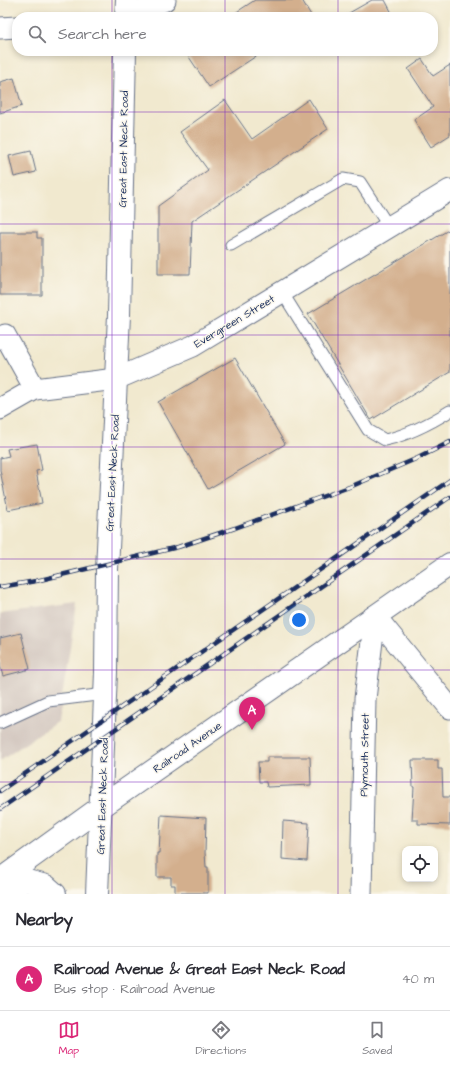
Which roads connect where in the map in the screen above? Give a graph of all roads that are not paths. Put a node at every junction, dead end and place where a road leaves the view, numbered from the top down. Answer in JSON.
{"nodes":[{"id":1,"x":127,"y":0,"type":"edge"},
{"id":2,"x":165,"y":0,"type":"edge"},
{"id":3,"x":126,"y":12,"type":"edge"},
{"id":4,"x":137,"y":12,"type":"edge"},
{"id":5,"x":12,"y":27,"type":"edge"},
{"id":6,"x":0,"y":28,"type":"edge"},
{"id":7,"x":125,"y":56,"type":"edge"},
{"id":8,"x":450,"y":190,"type":"edge"},
{"id":9,"x":389,"y":227,"type":"junction"},
{"id":10,"x":231,"y":245,"type":"dead end"},
{"id":11,"x":282,"y":292,"type":"junction"},
{"id":12,"x":0,"y":338,"type":"edge"},
{"id":13,"x":116,"y":379,"type":"junction"},
{"id":14,"x":35,"y":389,"type":"junction"},
{"id":15,"x":0,"y":409,"type":"edge"},
{"id":16,"x":450,"y":411,"type":"edge"},
{"id":17,"x":450,"y":564,"type":"edge"},
{"id":18,"x":375,"y":616,"type":"junction"},
{"id":19,"x":106,"y":694,"type":"junction"},
{"id":20,"x":450,"y":708,"type":"edge"},
{"id":21,"x":0,"y":723,"type":"edge"},
{"id":22,"x":101,"y":807,"type":"junction"},
{"id":23,"x":0,"y":880,"type":"edge"},
{"id":24,"x":0,"y":892,"type":"edge"},
{"id":25,"x":56,"y":894,"type":"edge"},
{"id":26,"x":97,"y":894,"type":"edge"},
{"id":27,"x":361,"y":894,"type":"edge"}],
"edges":[{"from":1,"to":3,"type":"main road"},
{"from":2,"to":4,"type":"street"},
{"from":5,"to":6,"type":"street"},
{"from":7,"to":13,"type":"main road","name":"Great East Neck Road"},
{"from":8,"to":9,"type":"street","name":"Evergreen Street"},
{"from":9,"to":10,"type":"lane"},
{"from":9,"to":11,"type":"street","name":"Evergreen Street"},
{"from":11,"to":13,"type":"street","name":"Evergreen Street"},
{"from":11,"to":16,"type":"lane"},
{"from":12,"to":14,"type":"street"},
{"from":13,"to":14,"type":"street","name":"Evergreen Street"},
{"from":13,"to":19,"type":"main road","name":"Great East Neck Road"},
{"from":14,"to":15,"type":"street","name":"Evergreen Street"},
{"from":17,"to":18,"type":"main road","name":"Railroad Avenue"},
{"from":18,"to":20,"type":"street"},
{"from":18,"to":22,"type":"main road","name":"Railroad Avenue"},
{"from":18,"to":27,"type":"street","name":"Plymouth Street"},
{"from":19,"to":21,"type":"lane"},
{"from":19,"to":22,"type":"main road","name":"Great East Neck Road"},
{"from":22,"to":23,"type":"main road","name":"Railroad Avenue"},
{"from":22,"to":26,"type":"main road","name":"Great East Neck Road"},
{"from":24,"to":25,"type":"main road"}]}
